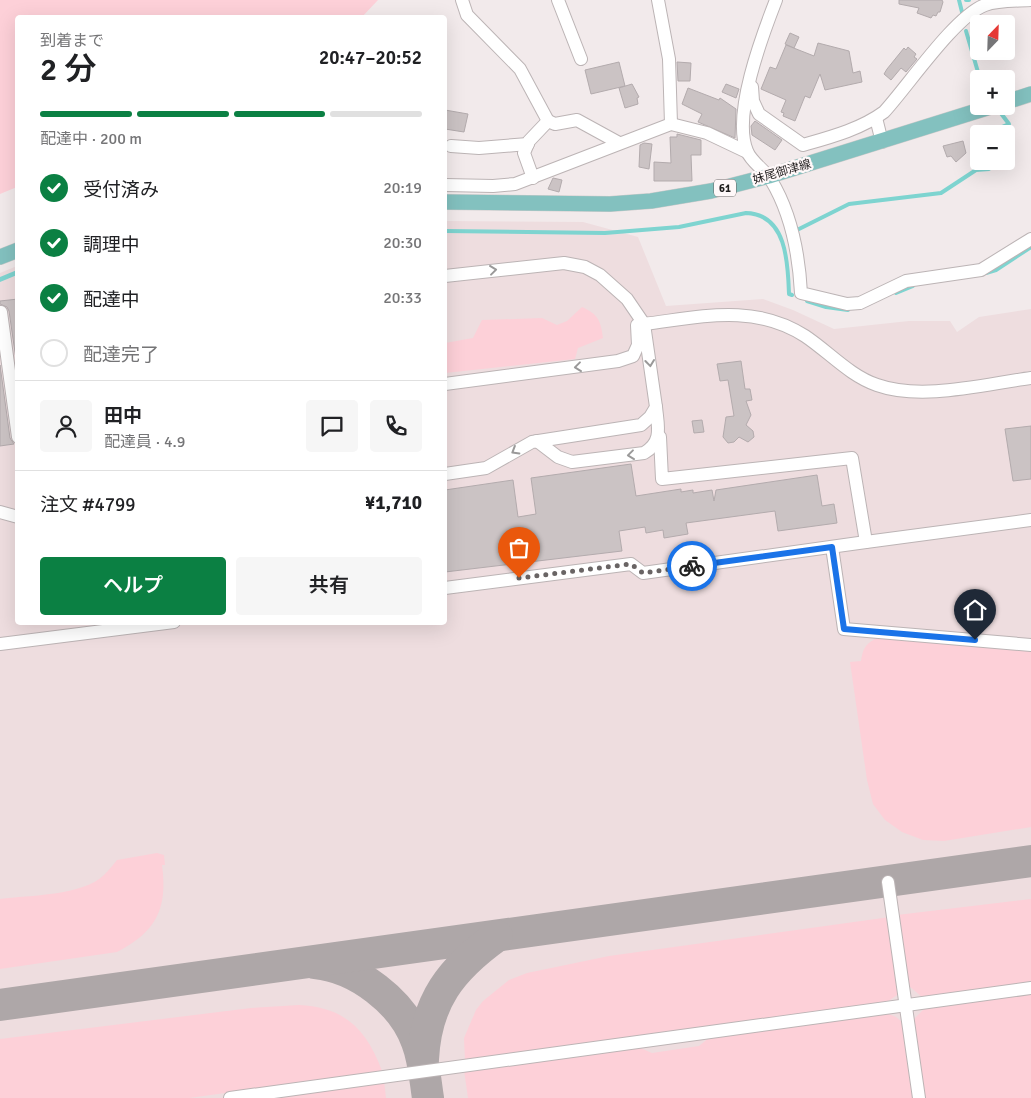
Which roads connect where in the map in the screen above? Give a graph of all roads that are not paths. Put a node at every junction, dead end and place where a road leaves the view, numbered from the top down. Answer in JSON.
{"nodes":[{"id":1,"x":462,"y":0,"type":"edge"},
{"id":2,"x":558,"y":0,"type":"edge"},
{"id":3,"x":658,"y":0,"type":"edge"},
{"id":4,"x":766,"y":0,"type":"edge"},
{"id":5,"x":776,"y":0,"type":"edge"},
{"id":6,"x":1031,"y":0,"type":"edge"},
{"id":7,"x":768,"y":21,"type":"junction"},
{"id":8,"x":581,"y":59,"type":"dead end"},
{"id":9,"x":751,"y":80,"type":"junction"},
{"id":10,"x":1031,"y":94,"type":"edge"},
{"id":11,"x":1015,"y":99,"type":"edge"},
{"id":12,"x":970,"y":113,"type":"edge"},
{"id":13,"x":876,"y":118,"type":"junction"},
{"id":14,"x":548,"y":121,"type":"junction"},
{"id":15,"x":672,"y":124,"type":"junction"},
{"id":16,"x":882,"y":142,"type":"junction"},
{"id":17,"x":619,"y":143,"type":"junction"},
{"id":18,"x":528,"y":144,"type":"junction"},
{"id":19,"x":451,"y":146,"type":"dead end"},
{"id":20,"x":747,"y":152,"type":"junction"},
{"id":21,"x":769,"y":176,"type":"junction"},
{"id":22,"x":533,"y":178,"type":"junction"},
{"id":23,"x":447,"y":185,"type":"edge"},
{"id":24,"x":447,"y":202,"type":"edge"},
{"id":25,"x":1031,"y":240,"type":"edge"},
{"id":26,"x":15,"y":251,"type":"edge"},
{"id":27,"x":0,"y":257,"type":"edge"},
{"id":28,"x":447,"y":276,"type":"edge"},
{"id":29,"x":0,"y":312,"type":"edge"},
{"id":30,"x":636,"y":312,"type":"junction"},
{"id":31,"x":644,"y":324,"type":"junction"},
{"id":32,"x":1031,"y":378,"type":"edge"},
{"id":33,"x":447,"y":384,"type":"edge"},
{"id":34,"x":656,"y":407,"type":"junction"},
{"id":35,"x":15,"y":416,"type":"edge"},
{"id":36,"x":660,"y":437,"type":"junction"},
{"id":37,"x":537,"y":441,"type":"junction"},
{"id":38,"x":447,"y":474,"type":"edge"},
{"id":39,"x":0,"y":512,"type":"edge"},
{"id":40,"x":15,"y":516,"type":"edge"},
{"id":41,"x":1031,"y":520,"type":"edge"},
{"id":42,"x":866,"y":542,"type":"junction"},
{"id":43,"x":832,"y":547,"type":"junction"},
{"id":44,"x":447,"y":588,"type":"edge"},
{"id":45,"x":133,"y":625,"type":"edge"},
{"id":46,"x":92,"y":628,"type":"edge"},
{"id":47,"x":0,"y":644,"type":"edge"},
{"id":48,"x":1031,"y":645,"type":"edge"},
{"id":49,"x":888,"y":882,"type":"dead end"},
{"id":50,"x":1031,"y":988,"type":"edge"},
{"id":51,"x":906,"y":1004,"type":"junction"},
{"id":52,"x":230,"y":1098,"type":"edge"},
{"id":53,"x":920,"y":1098,"type":"edge"}],
"edges":[{"from":1,"to":14,"type":"street"},
{"from":2,"to":8,"type":"street"},
{"from":3,"to":15,"type":"street"},
{"from":4,"to":7,"type":"street"},
{"from":5,"to":7,"type":"street"},
{"from":6,"to":13,"type":"street"},
{"from":7,"to":9,"type":"street"},
{"from":9,"to":13,"type":"street"},
{"from":9,"to":20,"type":"street"},
{"from":10,"to":11,"type":"main road"},
{"from":12,"to":16,"type":"main road","name":"妹尾御津線","number":"61"},
{"from":13,"to":16,"type":"street"},
{"from":14,"to":17,"type":"street"},
{"from":14,"to":18,"type":"street"},
{"from":15,"to":17,"type":"street"},
{"from":15,"to":20,"type":"street"},
{"from":16,"to":21,"type":"main road","name":"妹尾御津線","number":"61"},
{"from":17,"to":22,"type":"street"},
{"from":18,"to":19,"type":"street"},
{"from":18,"to":22,"type":"street"},
{"from":20,"to":21,"type":"street"},
{"from":21,"to":24,"type":"main road","name":"妹尾御津線","number":"61"},
{"from":21,"to":25,"type":"street"},
{"from":22,"to":23,"type":"street"},
{"from":26,"to":27,"type":"main road"},
{"from":28,"to":30,"type":"street","one_way":true},
{"from":29,"to":35,"type":"street"},
{"from":30,"to":31,"type":"street"},
{"from":30,"to":33,"type":"street","one_way":true},
{"from":31,"to":32,"type":"street"},
{"from":31,"to":34,"type":"street","one_way":true},
{"from":34,"to":36,"type":"street"},
{"from":34,"to":37,"type":"street"},
{"from":36,"to":37,"type":"street","one_way":true},
{"from":36,"to":42,"type":"street"},
{"from":37,"to":38,"type":"street","one_way":true},
{"from":39,"to":40,"type":"street"},
{"from":41,"to":42,"type":"street"},
{"from":42,"to":43,"type":"street"},
{"from":43,"to":44,"type":"street"},
{"from":43,"to":48,"type":"street"},
{"from":45,"to":46,"type":"street"},
{"from":46,"to":47,"type":"street"},
{"from":49,"to":51,"type":"street"},
{"from":50,"to":51,"type":"street"},
{"from":51,"to":52,"type":"street"},
{"from":51,"to":53,"type":"street"}]}
